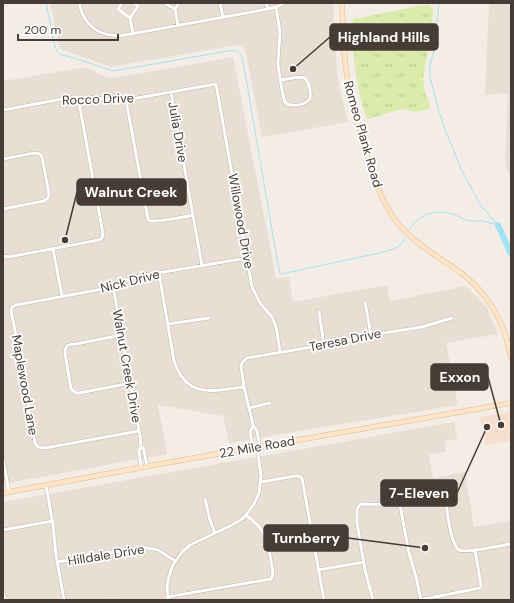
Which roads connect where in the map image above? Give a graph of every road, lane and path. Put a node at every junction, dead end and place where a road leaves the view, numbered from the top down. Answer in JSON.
{"nodes":[{"id":1,"x":79,"y":3,"type":"edge"},
{"id":2,"x":122,"y":3,"type":"edge"},
{"id":3,"x":134,"y":3,"type":"edge"},
{"id":4,"x":164,"y":3,"type":"edge"},
{"id":5,"x":179,"y":3,"type":"edge"},
{"id":6,"x":220,"y":3,"type":"edge"},
{"id":7,"x":266,"y":3,"type":"edge"},
{"id":8,"x":285,"y":3,"type":"edge"},
{"id":9,"x":342,"y":3,"type":"edge"},
{"id":10,"x":276,"y":8,"type":"junction"},
{"id":11,"x":175,"y":9,"type":"junction"},
{"id":12,"x":268,"y":9,"type":"junction"},
{"id":13,"x":130,"y":18,"type":"junction"},
{"id":14,"x":223,"y":18,"type":"junction"},
{"id":15,"x":178,"y":26,"type":"junction"},
{"id":16,"x":133,"y":34,"type":"junction"},
{"id":17,"x":281,"y":80,"type":"junction"},
{"id":18,"x":216,"y":84,"type":"joint"},
{"id":19,"x":171,"y":92,"type":"junction"},
{"id":20,"x":78,"y":97,"type":"junction"},
{"id":21,"x":126,"y":100,"type":"junction"},
{"id":22,"x":3,"y":110,"type":"edge"},
{"id":23,"x":3,"y":160,"type":"edge"},
{"id":24,"x":3,"y":208,"type":"edge"},
{"id":25,"x":193,"y":215,"type":"junction"},
{"id":26,"x":53,"y":249,"type":"junction"},
{"id":27,"x":3,"y":256,"type":"edge"},
{"id":28,"x":247,"y":258,"type":"junction"},
{"id":29,"x":202,"y":266,"type":"junction"},
{"id":30,"x":159,"y":273,"type":"junction"},
{"id":31,"x":113,"y":286,"type":"junction"},
{"id":32,"x":62,"y":296,"type":"junction"},
{"id":33,"x":365,"y":302,"type":"dead end"},
{"id":34,"x":14,"y":306,"type":"joint"},
{"id":35,"x":319,"y":312,"type":"dead end"},
{"id":36,"x":209,"y":318,"type":"dead end"},
{"id":37,"x":452,"y":318,"type":"dead end"},
{"id":38,"x":168,"y":324,"type":"junction"},
{"id":39,"x":122,"y":335,"type":"junction"},
{"id":40,"x":371,"y":335,"type":"junction"},
{"id":41,"x":324,"y":345,"type":"junction"},
{"id":42,"x":280,"y":352,"type":"junction"},
{"id":43,"x":511,"y":357,"type":"edge"},
{"id":44,"x":131,"y":382,"type":"junction"},
{"id":45,"x":244,"y":387,"type":"junction"},
{"id":46,"x":270,"y":403,"type":"dead end"},
{"id":47,"x":511,"y":403,"type":"edge"},
{"id":48,"x":249,"y":408,"type":"junction"},
{"id":49,"x":253,"y":425,"type":"junction"},
{"id":50,"x":139,"y":430,"type":"junction"},
{"id":51,"x":141,"y":446,"type":"junction"},
{"id":52,"x":257,"y":447,"type":"junction"},
{"id":53,"x":3,"y":459,"type":"edge"},
{"id":54,"x":147,"y":467,"type":"junction"},
{"id":55,"x":141,"y":468,"type":"junction"},
{"id":56,"x":261,"y":482,"type":"junction"},
{"id":57,"x":46,"y":485,"type":"junction"},
{"id":58,"x":9,"y":492,"type":"junction"},
{"id":59,"x":3,"y":493,"type":"edge"},
{"id":60,"x":205,"y":499,"type":"dead end"},
{"id":61,"x":400,"y":505,"type":"junction"},
{"id":62,"x":246,"y":515,"type":"junction"},
{"id":63,"x":53,"y":521,"type":"junction"},
{"id":64,"x":3,"y":530,"type":"edge"},
{"id":65,"x":216,"y":533,"type":"junction"},
{"id":66,"x":511,"y":544,"type":"edge"},
{"id":67,"x":475,"y":550,"type":"junction"},
{"id":68,"x":175,"y":561,"type":"junction"},
{"id":69,"x":57,"y":562,"type":"junction"},
{"id":70,"x":364,"y":562,"type":"junction"},
{"id":71,"x":318,"y":570,"type":"junction"},
{"id":72,"x":3,"y":590,"type":"edge"},
{"id":73,"x":168,"y":599,"type":"edge"},
{"id":74,"x":5,"y":600,"type":"edge"},
{"id":75,"x":64,"y":600,"type":"edge"},
{"id":76,"x":324,"y":600,"type":"edge"},
{"id":77,"x":373,"y":600,"type":"edge"},
{"id":78,"x":420,"y":600,"type":"edge"}],
"edges":[{"from":1,"to":16,"type":"street"},
{"from":2,"to":13,"type":"street"},
{"from":3,"to":13,"type":"street"},
{"from":4,"to":11,"type":"street"},
{"from":5,"to":11,"type":"street"},
{"from":6,"to":14,"type":"street"},
{"from":7,"to":12,"type":"street"},
{"from":8,"to":10,"type":"street"},
{"from":9,"to":43,"type":"street","name":"Romeo Plank Road"},
{"from":10,"to":12,"type":"street"},
{"from":10,"to":17,"type":"street"},
{"from":11,"to":15,"type":"street"},
{"from":12,"to":14,"type":"street"},
{"from":13,"to":16,"type":"street"},
{"from":14,"to":15,"type":"street"},
{"from":15,"to":16,"type":"street"},
{"from":17,"to":17,"type":"street"},
{"from":18,"to":19,"type":"street","name":"Rocco Drive"},
{"from":18,"to":28,"type":"street","name":"Willowood Drive"},
{"from":19,"to":21,"type":"street","name":"Rocco Drive"},
{"from":19,"to":25,"type":"street","name":"Julia Drive"},
{"from":20,"to":21,"type":"street","name":"Rocco Drive"},
{"from":20,"to":22,"type":"street","name":"Rocco Drive"},
{"from":20,"to":26,"type":"street"},
{"from":21,"to":25,"type":"street"},
{"from":23,"to":24,"type":"street"},
{"from":25,"to":29,"type":"street","name":"Julia Drive"},
{"from":26,"to":27,"type":"street"},
{"from":26,"to":32,"type":"street"},
{"from":28,"to":29,"type":"street","name":"Nick Drive"},
{"from":28,"to":42,"type":"street","name":"Willowood Drive"},
{"from":29,"to":30,"type":"street","name":"Nick Drive"},
{"from":30,"to":31,"type":"street","name":"Nick Drive"},
{"from":30,"to":38,"type":"street"},
{"from":31,"to":32,"type":"street","name":"Nick Drive"},
{"from":31,"to":39,"type":"street","name":"Walnut Creek Drive"},
{"from":32,"to":34,"type":"street","name":"Nick Drive"},
{"from":33,"to":40,"type":"street"},
{"from":34,"to":50,"type":"street","name":"Maplewood Lane"},
{"from":35,"to":41,"type":"street"},
{"from":36,"to":38,"type":"street"},
{"from":37,"to":40,"type":"street","name":"Teresa Drive"},
{"from":38,"to":45,"type":"street"},
{"from":39,"to":44,"type":"street","name":"Walnut Creek Drive"},
{"from":39,"to":44,"type":"street"},
{"from":40,"to":41,"type":"street","name":"Teresa Drive"},
{"from":41,"to":42,"type":"street","name":"Teresa Drive"},
{"from":42,"to":45,"type":"street","name":"Teresa Drive"},
{"from":44,"to":50,"type":"street","name":"Walnut Creek Drive"},
{"from":45,"to":48,"type":"street"},
{"from":46,"to":48,"type":"street"},
{"from":47,"to":52,"type":"street","name":"22 Mile Road"},
{"from":48,"to":49,"type":"street"},
{"from":49,"to":52,"type":"street"},
{"from":49,"to":52,"type":"street"},
{"from":50,"to":51,"type":"street","name":"Walnut Creek Drive"},
{"from":51,"to":54,"type":"street","name":"Walnut Creek Drive"},
{"from":51,"to":55,"type":"street","name":"Walnut Creek Drive"},
{"from":52,"to":54,"type":"street","name":"22 Mile Road"},
{"from":52,"to":56,"type":"street"},
{"from":53,"to":58,"type":"street"},
{"from":54,"to":55,"type":"street","name":"22 Mile Road"},
{"from":55,"to":57,"type":"street","name":"22 Mile Road"},
{"from":56,"to":62,"type":"street"},
{"from":56,"to":71,"type":"street"},
{"from":57,"to":58,"type":"street","name":"22 Mile Road"},
{"from":57,"to":63,"type":"street"},
{"from":58,"to":59,"type":"street","name":"22 Mile Road"},
{"from":60,"to":65,"type":"street"},
{"from":61,"to":67,"type":"street"},
{"from":61,"to":70,"type":"street"},
{"from":61,"to":78,"type":"street"},
{"from":62,"to":65,"type":"street"},
{"from":62,"to":73,"type":"street"},
{"from":63,"to":64,"type":"street"},
{"from":63,"to":69,"type":"street"},
{"from":65,"to":68,"type":"street"},
{"from":66,"to":67,"type":"street"},
{"from":67,"to":78,"type":"street"},
{"from":68,"to":69,"type":"street","name":"Hilldale Drive"},
{"from":68,"to":73,"type":"street"},
{"from":69,"to":75,"type":"street"},
{"from":70,"to":71,"type":"street"},
{"from":70,"to":77,"type":"street"},
{"from":71,"to":76,"type":"street"},
{"from":72,"to":74,"type":"street"}]}
